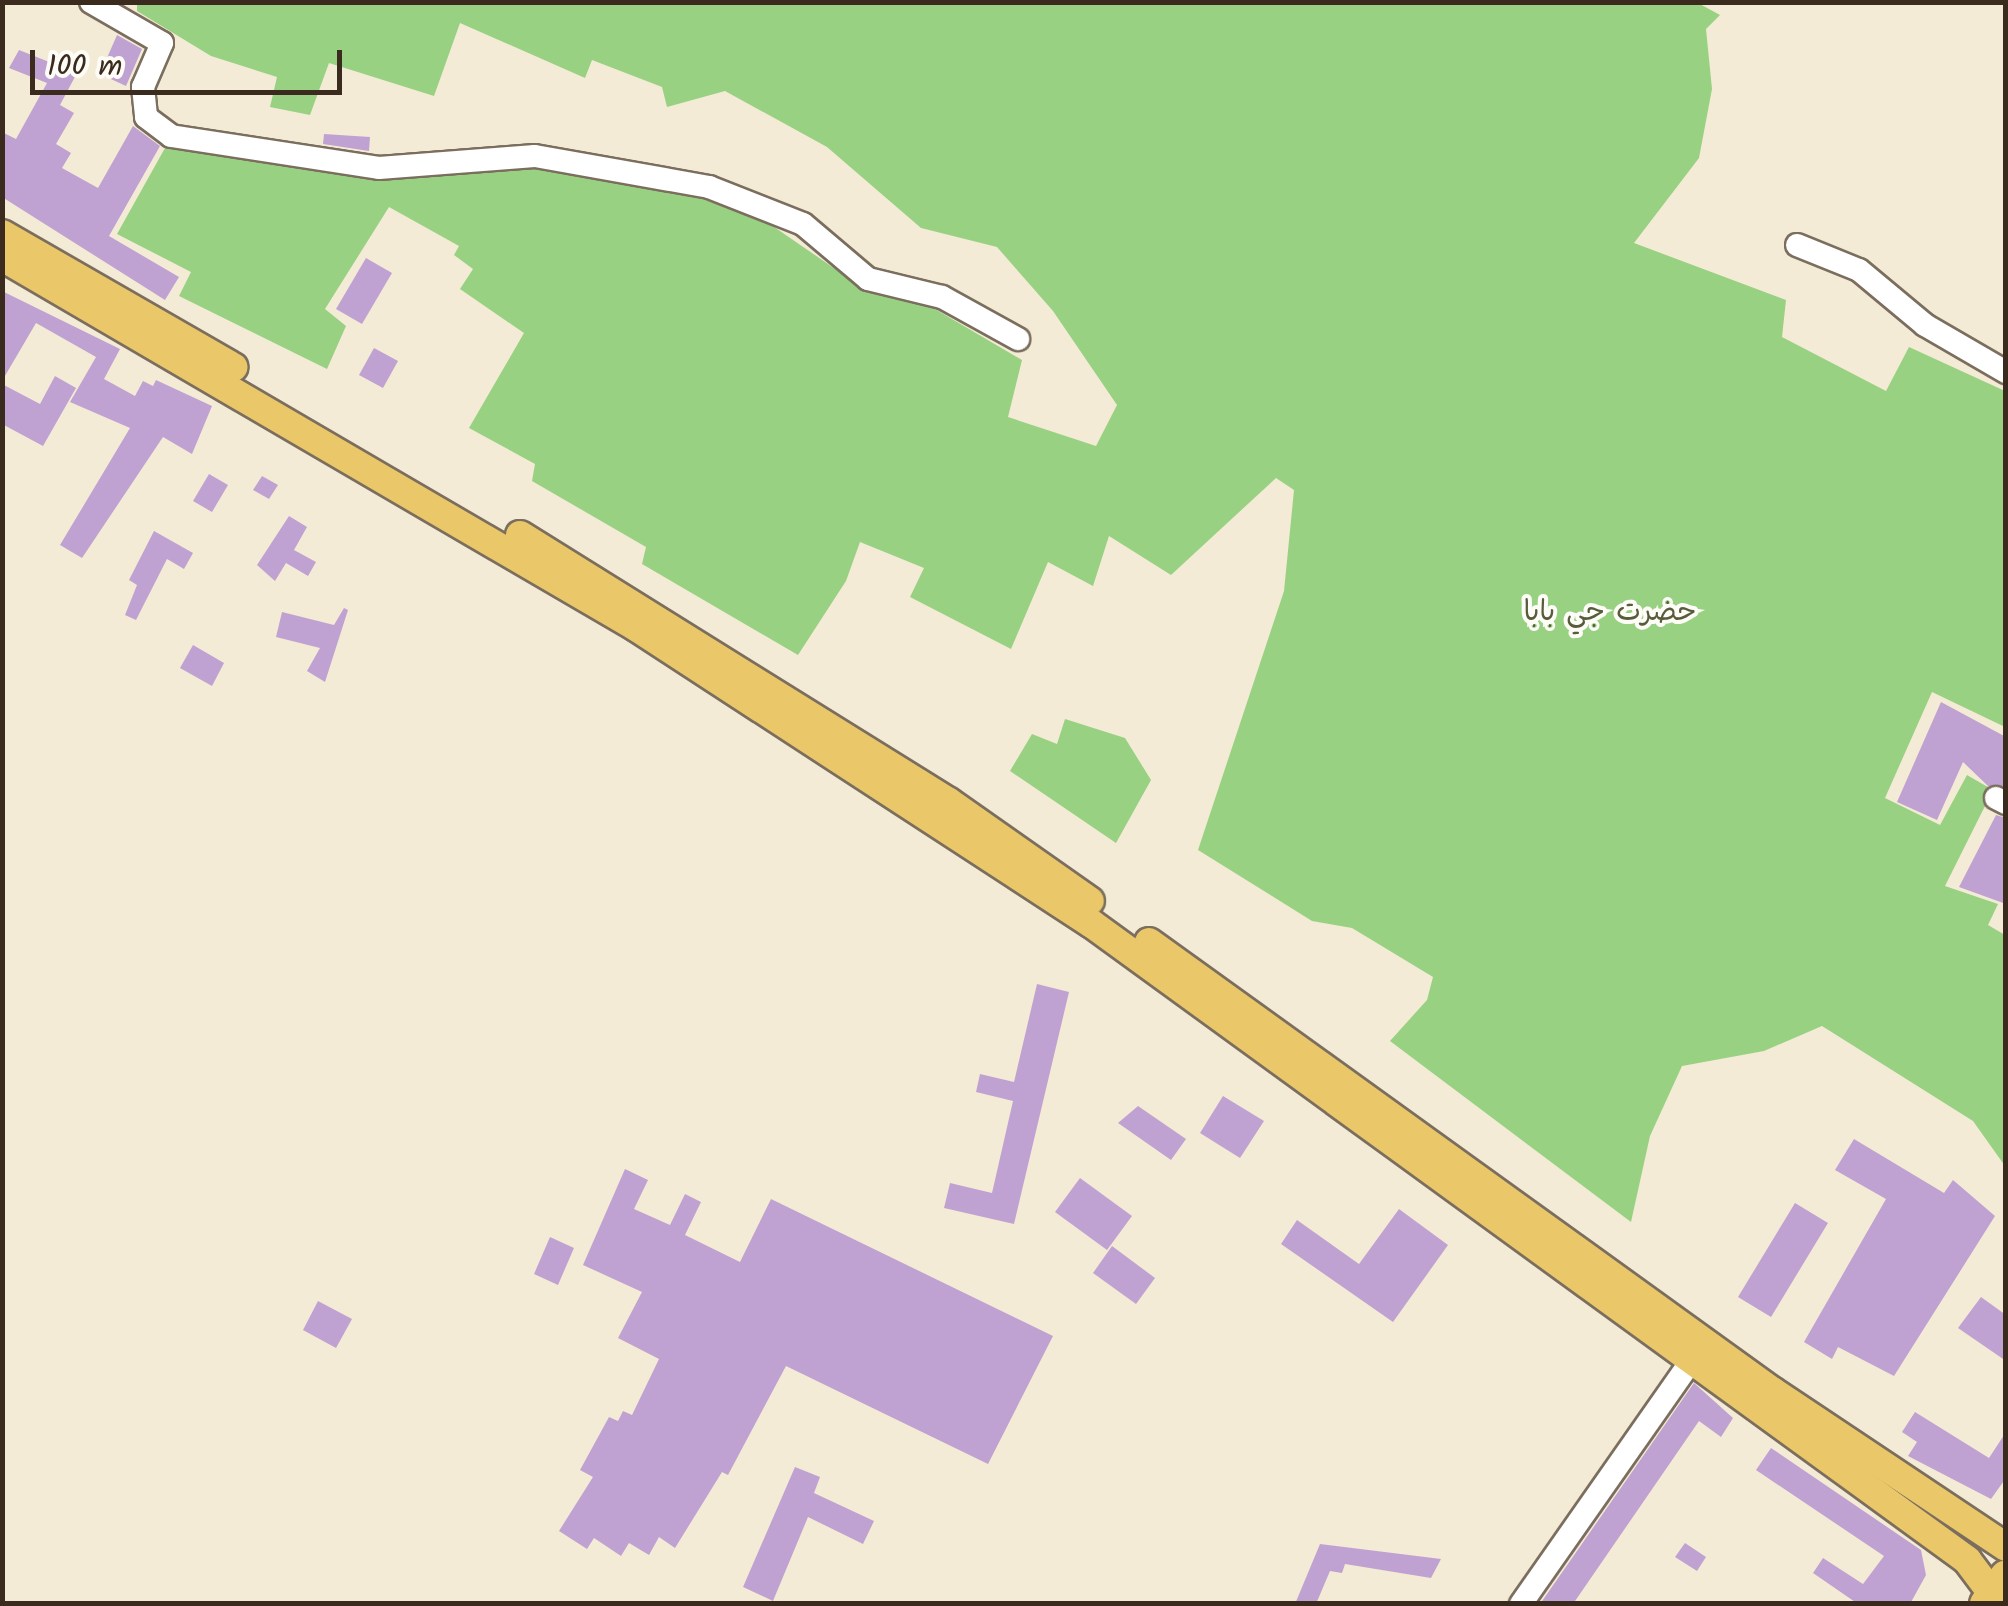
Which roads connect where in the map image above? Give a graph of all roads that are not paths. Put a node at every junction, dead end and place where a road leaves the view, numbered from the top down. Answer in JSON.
{"nodes":[{"id":1,"x":90,"y":2,"type":"edge"},
{"id":2,"x":2,"y":234,"type":"edge"},
{"id":3,"x":1797,"y":246,"type":"dead end"},
{"id":4,"x":2,"y":258,"type":"edge"},
{"id":5,"x":1018,"y":339,"type":"dead end"},
{"id":6,"x":2006,"y":372,"type":"edge"},
{"id":7,"x":934,"y":806,"type":"junction"},
{"id":8,"x":1692,"y":1360,"type":"junction"},
{"id":9,"x":1765,"y":1400,"type":"junction"},
{"id":10,"x":2006,"y":1547,"type":"edge"},
{"id":11,"x":1996,"y":1594,"type":"edge"},
{"id":12,"x":1521,"y":1604,"type":"edge"}],
"edges":[{"from":1,"to":5,"type":"street"},
{"from":2,"to":7,"type":"main road"},
{"from":3,"to":6,"type":"street"},
{"from":4,"to":7,"type":"main road"},
{"from":7,"to":8,"type":"main road"},
{"from":7,"to":9,"type":"main road"},
{"from":8,"to":9,"type":"main road"},
{"from":8,"to":12,"type":"street"},
{"from":9,"to":10,"type":"main road"},
{"from":9,"to":11,"type":"main road"}]}
